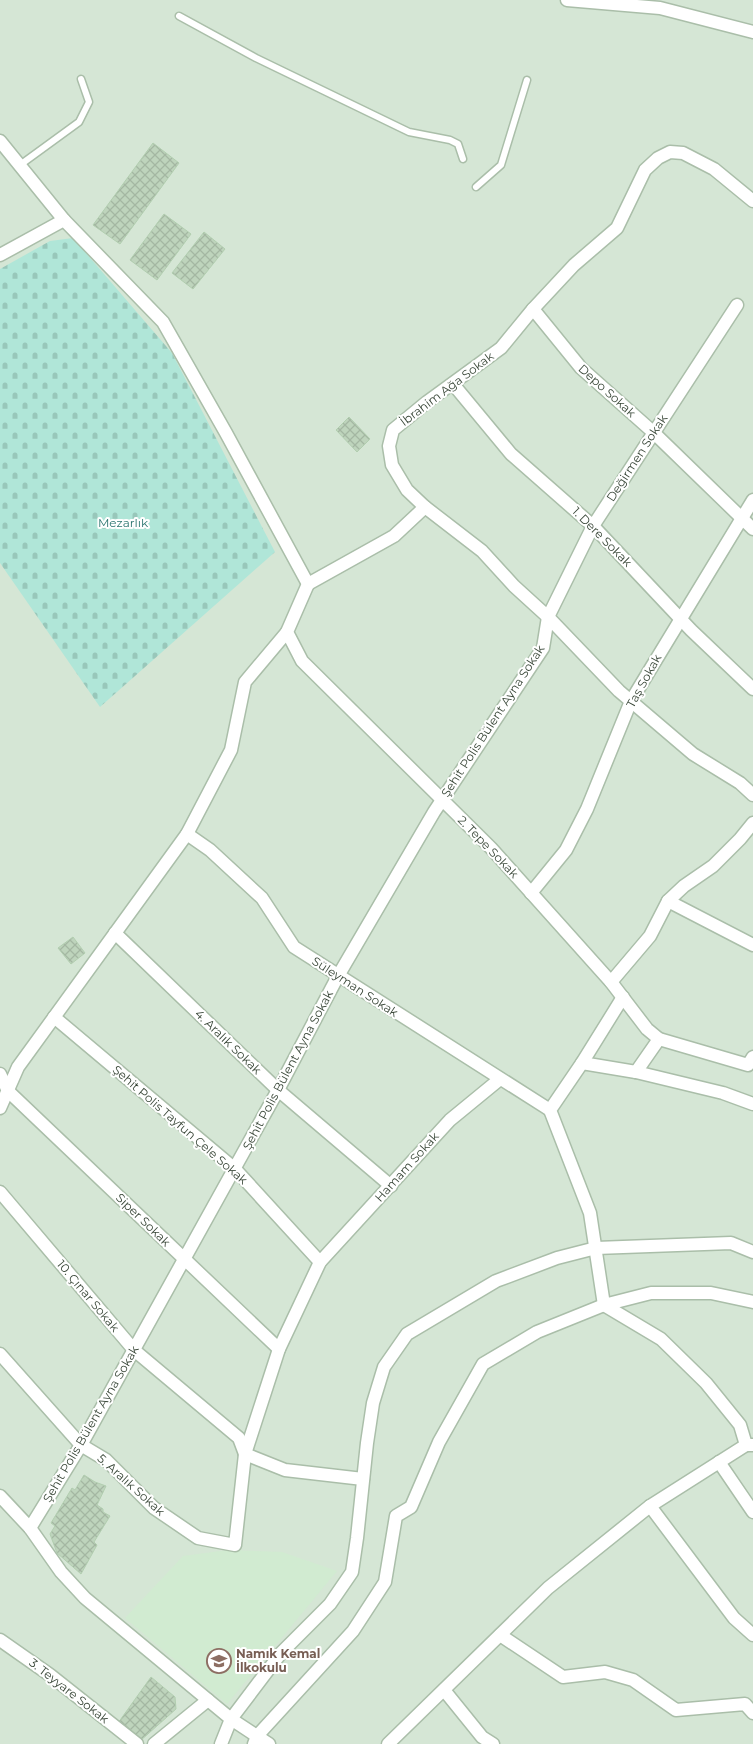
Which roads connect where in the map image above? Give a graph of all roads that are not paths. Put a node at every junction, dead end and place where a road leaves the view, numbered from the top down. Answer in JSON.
{"nodes":[{"id":1,"x":567,"y":0,"type":"edge"},
{"id":2,"x":179,"y":16,"type":"dead end"},
{"id":3,"x":753,"y":32,"type":"edge"},
{"id":4,"x":81,"y":79,"type":"dead end"},
{"id":5,"x":527,"y":80,"type":"dead end"},
{"id":6,"x":0,"y":141,"type":"edge"},
{"id":7,"x":463,"y":159,"type":"dead end"},
{"id":8,"x":20,"y":165,"type":"junction"},
{"id":9,"x":476,"y":187,"type":"dead end"},
{"id":10,"x":753,"y":201,"type":"edge"},
{"id":11,"x":64,"y":220,"type":"junction"},
{"id":12,"x":0,"y":255,"type":"edge"},
{"id":13,"x":737,"y":305,"type":"dead end"},
{"id":14,"x":533,"y":309,"type":"junction"},
{"id":15,"x":453,"y":384,"type":"junction"},
{"id":16,"x":653,"y":432,"type":"junction"},
{"id":17,"x":753,"y":500,"type":"edge"},
{"id":18,"x":425,"y":507,"type":"junction"},
{"id":19,"x":742,"y":517,"type":"junction"},
{"id":20,"x":593,"y":526,"type":"junction"},
{"id":21,"x":753,"y":529,"type":"edge"},
{"id":22,"x":308,"y":584,"type":"junction"},
{"id":23,"x":548,"y":617,"type":"junction"},
{"id":24,"x":680,"y":619,"type":"junction"},
{"id":25,"x":287,"y":632,"type":"junction"},
{"id":26,"x":753,"y":689,"type":"edge"},
{"id":27,"x":631,"y":701,"type":"junction"},
{"id":28,"x":751,"y":789,"type":"edge"},
{"id":29,"x":442,"y":799,"type":"junction"},
{"id":30,"x":753,"y":823,"type":"edge"},
{"id":31,"x":187,"y":834,"type":"junction"},
{"id":32,"x":531,"y":893,"type":"junction"},
{"id":33,"x":668,"y":901,"type":"junction"},
{"id":34,"x":115,"y":933,"type":"junction"},
{"id":35,"x":753,"y":945,"type":"edge"},
{"id":36,"x":338,"y":976,"type":"junction"},
{"id":37,"x":611,"y":982,"type":"junction"},
{"id":38,"x":622,"y":997,"type":"junction"},
{"id":39,"x":54,"y":1017,"type":"junction"},
{"id":40,"x":659,"y":1039,"type":"junction"},
{"id":41,"x":753,"y":1057,"type":"edge"},
{"id":42,"x":582,"y":1063,"type":"junction"},
{"id":43,"x":636,"y":1072,"type":"junction"},
{"id":44,"x":0,"y":1074,"type":"edge"},
{"id":45,"x":500,"y":1079,"type":"junction"},
{"id":46,"x":278,"y":1090,"type":"junction"},
{"id":47,"x":8,"y":1091,"type":"junction"},
{"id":48,"x":753,"y":1104,"type":"edge"},
{"id":49,"x":0,"y":1108,"type":"edge"},
{"id":50,"x":550,"y":1110,"type":"junction"},
{"id":51,"x":235,"y":1169,"type":"junction"},
{"id":52,"x":391,"y":1186,"type":"junction"},
{"id":53,"x":0,"y":1192,"type":"edge"},
{"id":54,"x":596,"y":1248,"type":"junction"},
{"id":55,"x":753,"y":1252,"type":"edge"},
{"id":56,"x":184,"y":1260,"type":"junction"},
{"id":57,"x":320,"y":1262,"type":"junction"},
{"id":58,"x":753,"y":1302,"type":"edge"},
{"id":59,"x":604,"y":1305,"type":"junction"},
{"id":60,"x":279,"y":1349,"type":"junction"},
{"id":61,"x":134,"y":1350,"type":"junction"},
{"id":62,"x":0,"y":1354,"type":"edge"},
{"id":63,"x":82,"y":1444,"type":"junction"},
{"id":64,"x":750,"y":1445,"type":"edge"},
{"id":65,"x":245,"y":1454,"type":"junction"},
{"id":66,"x":719,"y":1462,"type":"junction"},
{"id":67,"x":363,"y":1479,"type":"junction"},
{"id":68,"x":0,"y":1496,"type":"edge"},
{"id":69,"x":650,"y":1506,"type":"junction"},
{"id":70,"x":753,"y":1512,"type":"edge"},
{"id":71,"x":30,"y":1528,"type":"junction"},
{"id":72,"x":500,"y":1635,"type":"junction"},
{"id":73,"x":753,"y":1635,"type":"edge"},
{"id":74,"x":0,"y":1640,"type":"edge"},
{"id":75,"x":444,"y":1690,"type":"junction"},
{"id":76,"x":208,"y":1700,"type":"junction"},
{"id":77,"x":753,"y":1712,"type":"edge"},
{"id":78,"x":231,"y":1719,"type":"junction"},
{"id":79,"x":256,"y":1740,"type":"edge"},
{"id":80,"x":137,"y":1744,"type":"edge"},
{"id":81,"x":154,"y":1744,"type":"edge"},
{"id":82,"x":221,"y":1744,"type":"edge"},
{"id":83,"x":269,"y":1744,"type":"edge"},
{"id":84,"x":388,"y":1744,"type":"edge"},
{"id":85,"x":493,"y":1744,"type":"edge"}],
"edges":[{"from":1,"to":3,"type":"street"},
{"from":2,"to":7,"type":"lane"},
{"from":4,"to":8,"type":"lane"},
{"from":5,"to":9,"type":"lane"},
{"from":6,"to":8,"type":"street"},
{"from":8,"to":11,"type":"street"},
{"from":10,"to":14,"type":"street","name":"İbrahim Ağa Sokak"},
{"from":11,"to":12,"type":"street"},
{"from":11,"to":22,"type":"street"},
{"from":13,"to":16,"type":"street","name":"Değirmen Sokak"},
{"from":14,"to":15,"type":"street","name":"İbrahim Ağa Sokak"},
{"from":14,"to":16,"type":"street","name":"Depo Sokak"},
{"from":15,"to":18,"type":"street","name":"İbrahim Ağa Sokak"},
{"from":15,"to":20,"type":"street","name":"1. Dere Sokak"},
{"from":16,"to":19,"type":"street","name":"Depo Sokak"},
{"from":16,"to":20,"type":"street","name":"Değirmen Sokak"},
{"from":17,"to":19,"type":"street","name":"Taş Sokak"},
{"from":18,"to":22,"type":"street"},
{"from":18,"to":23,"type":"street","name":"İbrahim Ağa Sokak"},
{"from":19,"to":21,"type":"street","name":"Depo Sokak"},
{"from":19,"to":24,"type":"street","name":"Taş Sokak"},
{"from":20,"to":23,"type":"street","name":"Değirmen Sokak"},
{"from":20,"to":24,"type":"street","name":"1. Dere Sokak"},
{"from":22,"to":25,"type":"street"},
{"from":23,"to":27,"type":"street","name":"İbrahim Ağa Sokak"},
{"from":23,"to":29,"type":"street","name":"Şehit Polis Bülent Ayna Sokak"},
{"from":24,"to":26,"type":"street","name":"1. Dere Sokak"},
{"from":24,"to":27,"type":"street","name":"Taş Sokak"},
{"from":25,"to":29,"type":"street","name":"2. Tepe Sokak"},
{"from":25,"to":31,"type":"street"},
{"from":27,"to":28,"type":"street","name":"İbrahim Ağa Sokak"},
{"from":27,"to":32,"type":"street","name":"Taş Sokak"},
{"from":29,"to":32,"type":"street","name":"2. Tepe Sokak"},
{"from":29,"to":36,"type":"street","name":"Şehit Polis Bülent Ayna Sokak"},
{"from":30,"to":33,"type":"street"},
{"from":31,"to":34,"type":"street"},
{"from":31,"to":36,"type":"street","name":"Süleyman Sokak"},
{"from":32,"to":37,"type":"street","name":"2. Tepe Sokak"},
{"from":33,"to":35,"type":"street"},
{"from":33,"to":37,"type":"street"},
{"from":34,"to":39,"type":"street"},
{"from":34,"to":46,"type":"street","name":"4. Aralık Sokak"},
{"from":36,"to":45,"type":"street","name":"Süleyman Sokak"},
{"from":36,"to":46,"type":"street","name":"Şehit Polis Bülent Ayna Sokak"},
{"from":37,"to":38,"type":"street","name":"2. Tepe Sokak"},
{"from":38,"to":40,"type":"street","name":"2. Tepe Sokak"},
{"from":38,"to":42,"type":"street"},
{"from":39,"to":47,"type":"street"},
{"from":39,"to":51,"type":"street","name":"Şehit Polis Tayfun Çele Sokak"},
{"from":40,"to":41,"type":"street"},
{"from":40,"to":43,"type":"street"},
{"from":42,"to":43,"type":"street"},
{"from":42,"to":50,"type":"street"},
{"from":43,"to":48,"type":"street"},
{"from":44,"to":47,"type":"street"},
{"from":45,"to":50,"type":"street","name":"Süleyman Sokak"},
{"from":45,"to":52,"type":"street","name":"Hamam Sokak"},
{"from":46,"to":51,"type":"street","name":"Şehit Polis Bülent Ayna Sokak"},
{"from":46,"to":52,"type":"street","name":"4. Aralık Sokak"},
{"from":47,"to":49,"type":"street"},
{"from":47,"to":56,"type":"street","name":"Siper Sokak"},
{"from":50,"to":54,"type":"street"},
{"from":51,"to":56,"type":"street","name":"Şehit Polis Bülent Ayna Sokak"},
{"from":51,"to":57,"type":"street","name":"Şehit Polis Tayfun Çele Sokak"},
{"from":52,"to":57,"type":"street","name":"Hamam Sokak"},
{"from":53,"to":61,"type":"street","name":"10. Çınar Sokak"},
{"from":54,"to":55,"type":"street"},
{"from":54,"to":59,"type":"street"},
{"from":54,"to":67,"type":"street"},
{"from":56,"to":60,"type":"street","name":"Siper Sokak"},
{"from":56,"to":61,"type":"street","name":"Şehit Polis Bülent Ayna Sokak"},
{"from":57,"to":60,"type":"street","name":"Hamam Sokak"},
{"from":58,"to":59,"type":"street"},
{"from":59,"to":64,"type":"street"},
{"from":59,"to":79,"type":"street"},
{"from":60,"to":65,"type":"street","name":"Hamam Sokak"},
{"from":61,"to":63,"type":"street","name":"Şehit Polis Bülent Ayna Sokak"},
{"from":61,"to":65,"type":"street","name":"10. Çınar Sokak"},
{"from":62,"to":63,"type":"street"},
{"from":63,"to":65,"type":"street","name":"5. Aralık Sokak"},
{"from":63,"to":71,"type":"street","name":"Şehit Polis Bülent Ayna Sokak"},
{"from":64,"to":66,"type":"street"},
{"from":65,"to":67,"type":"street"},
{"from":66,"to":69,"type":"street"},
{"from":66,"to":70,"type":"street"},
{"from":67,"to":78,"type":"street"},
{"from":68,"to":71,"type":"street"},
{"from":69,"to":72,"type":"street"},
{"from":69,"to":73,"type":"street"},
{"from":71,"to":76,"type":"street"},
{"from":72,"to":75,"type":"street"},
{"from":72,"to":77,"type":"street"},
{"from":74,"to":80,"type":"street","name":"3. Teyyare Sokak"},
{"from":75,"to":84,"type":"street"},
{"from":75,"to":85,"type":"street"},
{"from":76,"to":78,"type":"street"},
{"from":76,"to":81,"type":"street"},
{"from":78,"to":79,"type":"street"},
{"from":78,"to":82,"type":"street"},
{"from":79,"to":83,"type":"street"}]}
